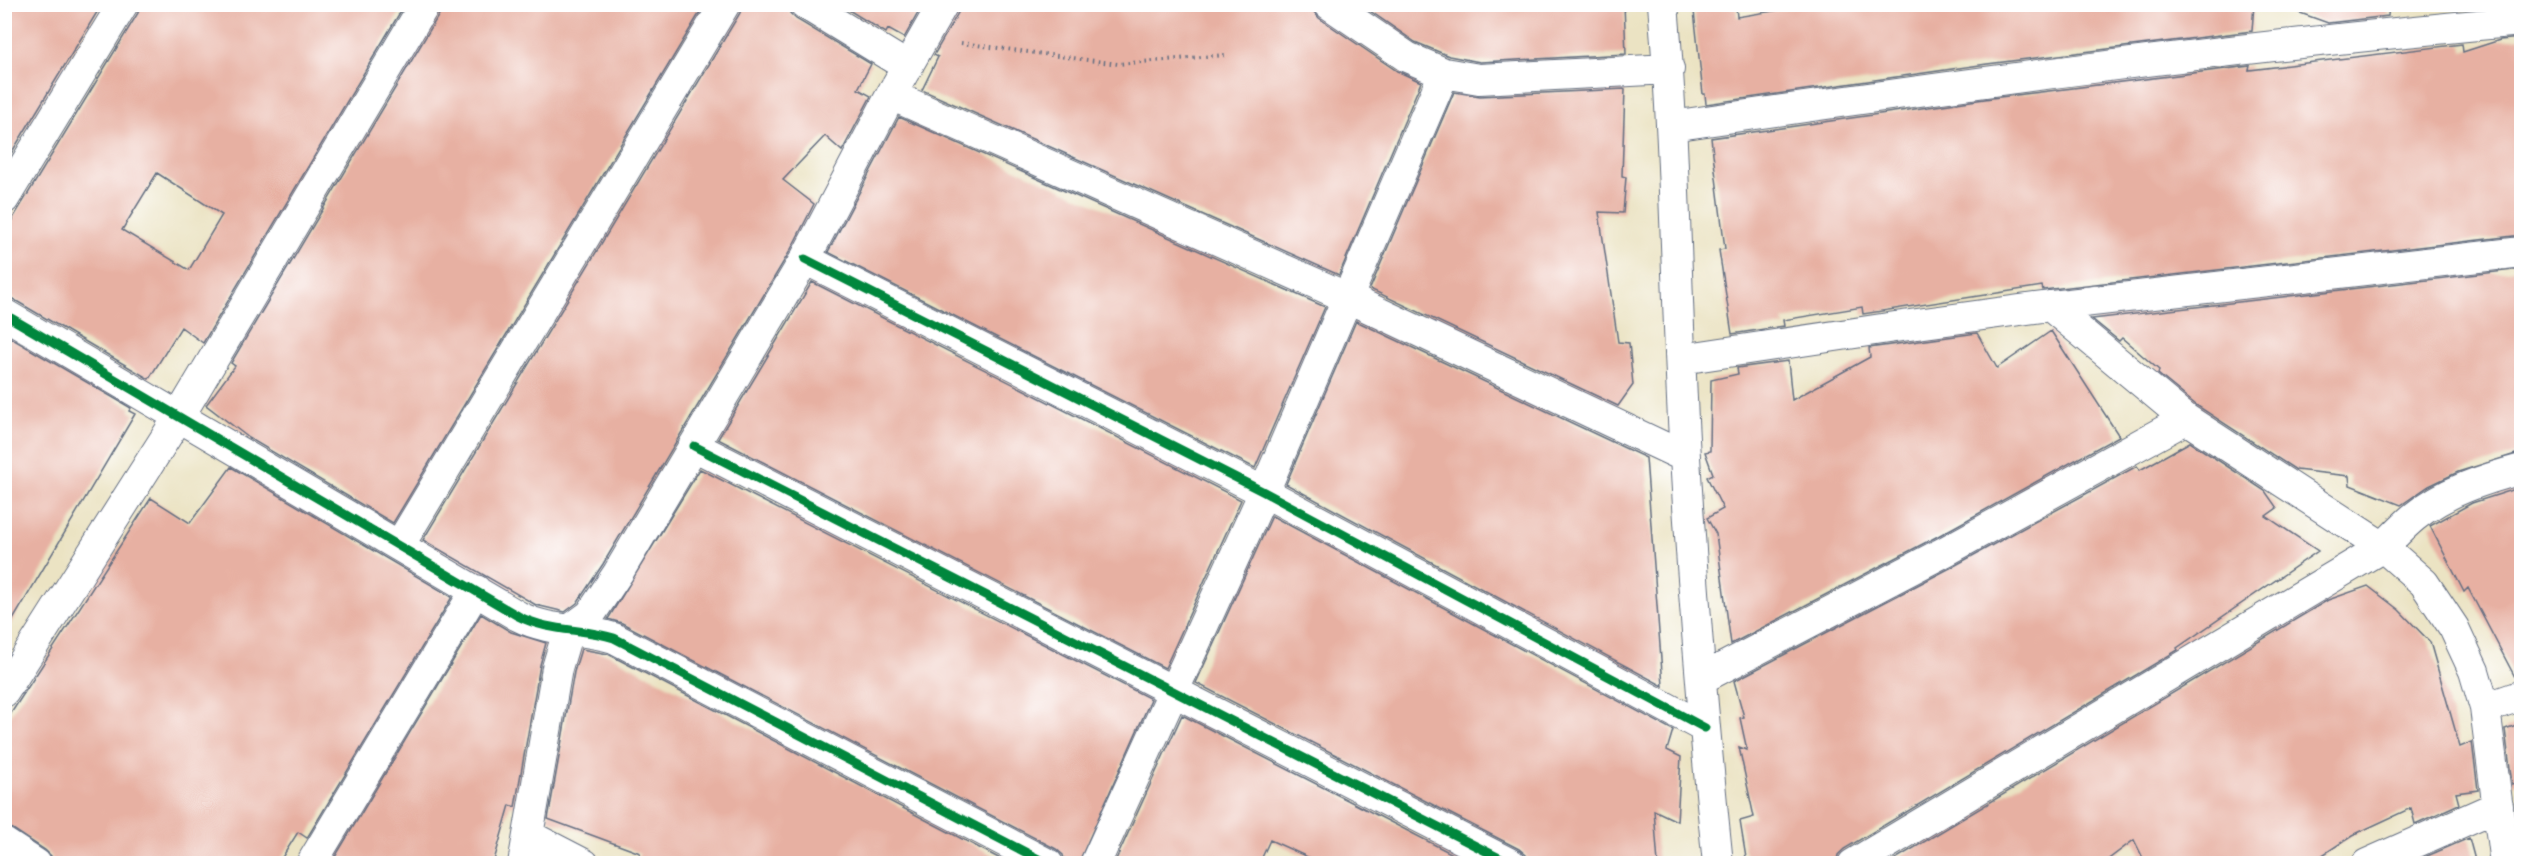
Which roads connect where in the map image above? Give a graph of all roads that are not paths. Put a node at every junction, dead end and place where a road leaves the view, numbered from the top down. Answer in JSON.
{"nodes":[{"id":1,"x":123,"y":4,"type":"edge"},
{"id":2,"x":425,"y":4,"type":"edge"},
{"id":3,"x":725,"y":4,"type":"edge"},
{"id":4,"x":805,"y":4,"type":"edge"},
{"id":5,"x":943,"y":4,"type":"edge"},
{"id":6,"x":1329,"y":4,"type":"edge"},
{"id":7,"x":1663,"y":4,"type":"edge"},
{"id":8,"x":2522,"y":21,"type":"edge"},
{"id":9,"x":908,"y":67,"type":"junction"},
{"id":10,"x":1669,"y":69,"type":"junction"},
{"id":11,"x":1444,"y":73,"type":"junction"},
{"id":12,"x":891,"y":95,"type":"junction"},
{"id":13,"x":1672,"y":126,"type":"junction"},
{"id":14,"x":4,"y":199,"type":"edge"},
{"id":15,"x":2522,"y":252,"type":"edge"},
{"id":16,"x":805,"y":259,"type":"junction"},
{"id":17,"x":1346,"y":297,"type":"junction"},
{"id":18,"x":2050,"y":306,"type":"junction"},
{"id":19,"x":4,"y":314,"type":"edge"},
{"id":20,"x":1681,"y":359,"type":"junction"},
{"id":21,"x":180,"y":415,"type":"junction"},
{"id":22,"x":2186,"y":419,"type":"junction"},
{"id":23,"x":694,"y":446,"type":"junction"},
{"id":24,"x":1685,"y":457,"type":"junction"},
{"id":25,"x":2522,"y":469,"type":"edge"},
{"id":26,"x":1264,"y":492,"type":"junction"},
{"id":27,"x":399,"y":546,"type":"junction"},
{"id":28,"x":2383,"y":547,"type":"junction"},
{"id":29,"x":476,"y":590,"type":"junction"},
{"id":30,"x":568,"y":631,"type":"junction"},
{"id":31,"x":1701,"y":679,"type":"junction"},
{"id":32,"x":1174,"y":691,"type":"junction"},
{"id":33,"x":4,"y":692,"type":"edge"},
{"id":34,"x":2522,"y":695,"type":"edge"},
{"id":35,"x":2485,"y":708,"type":"junction"},
{"id":36,"x":1705,"y":728,"type":"junction"},
{"id":37,"x":2498,"y":806,"type":"junction"},
{"id":38,"x":4,"y":843,"type":"edge"},
{"id":39,"x":525,"y":850,"type":"edge"},
{"id":40,"x":36,"y":864,"type":"edge"},
{"id":41,"x":311,"y":864,"type":"edge"},
{"id":42,"x":584,"y":864,"type":"edge"},
{"id":43,"x":1048,"y":864,"type":"edge"},
{"id":44,"x":1095,"y":864,"type":"edge"},
{"id":45,"x":1511,"y":864,"type":"edge"},
{"id":46,"x":1718,"y":864,"type":"edge"},
{"id":47,"x":1853,"y":864,"type":"edge"},
{"id":48,"x":2367,"y":864,"type":"edge"},
{"id":49,"x":2505,"y":864,"type":"edge"}],
"edges":[{"from":1,"to":14,"type":"street"},
{"from":2,"to":21,"type":"street"},
{"from":3,"to":27,"type":"street"},
{"from":4,"to":9,"type":"street"},
{"from":5,"to":9,"type":"street"},
{"from":6,"to":11,"type":"street"},
{"from":7,"to":10,"type":"street"},
{"from":8,"to":13,"type":"street"},
{"from":9,"to":12,"type":"street"},
{"from":10,"to":11,"type":"street"},
{"from":10,"to":13,"type":"street"},
{"from":11,"to":17,"type":"street"},
{"from":12,"to":16,"type":"street"},
{"from":12,"to":17,"type":"street"},
{"from":13,"to":20,"type":"street"},
{"from":15,"to":18,"type":"street"},
{"from":16,"to":23,"type":"street"},
{"from":16,"to":26,"type":"street"},
{"from":17,"to":24,"type":"street"},
{"from":17,"to":26,"type":"street"},
{"from":18,"to":20,"type":"street"},
{"from":18,"to":22,"type":"street"},
{"from":19,"to":21,"type":"street"},
{"from":20,"to":24,"type":"street"},
{"from":21,"to":27,"type":"street"},
{"from":21,"to":33,"type":"street"},
{"from":22,"to":28,"type":"street"},
{"from":22,"to":31,"type":"street"},
{"from":23,"to":30,"type":"street"},
{"from":23,"to":32,"type":"street"},
{"from":24,"to":31,"type":"street"},
{"from":25,"to":28,"type":"street"},
{"from":26,"to":32,"type":"street"},
{"from":26,"to":36,"type":"street"},
{"from":27,"to":29,"type":"street"},
{"from":28,"to":35,"type":"street"},
{"from":28,"to":47,"type":"street"},
{"from":29,"to":30,"type":"street"},
{"from":29,"to":41,"type":"street"},
{"from":30,"to":39,"type":"street"},
{"from":30,"to":43,"type":"street"},
{"from":31,"to":36,"type":"street"},
{"from":32,"to":44,"type":"street"},
{"from":32,"to":45,"type":"street"},
{"from":34,"to":35,"type":"street"},
{"from":35,"to":37,"type":"street"},
{"from":36,"to":46,"type":"street"},
{"from":37,"to":48,"type":"street"},
{"from":37,"to":49,"type":"street"},
{"from":38,"to":40,"type":"street"},
{"from":39,"to":42,"type":"street"}]}
